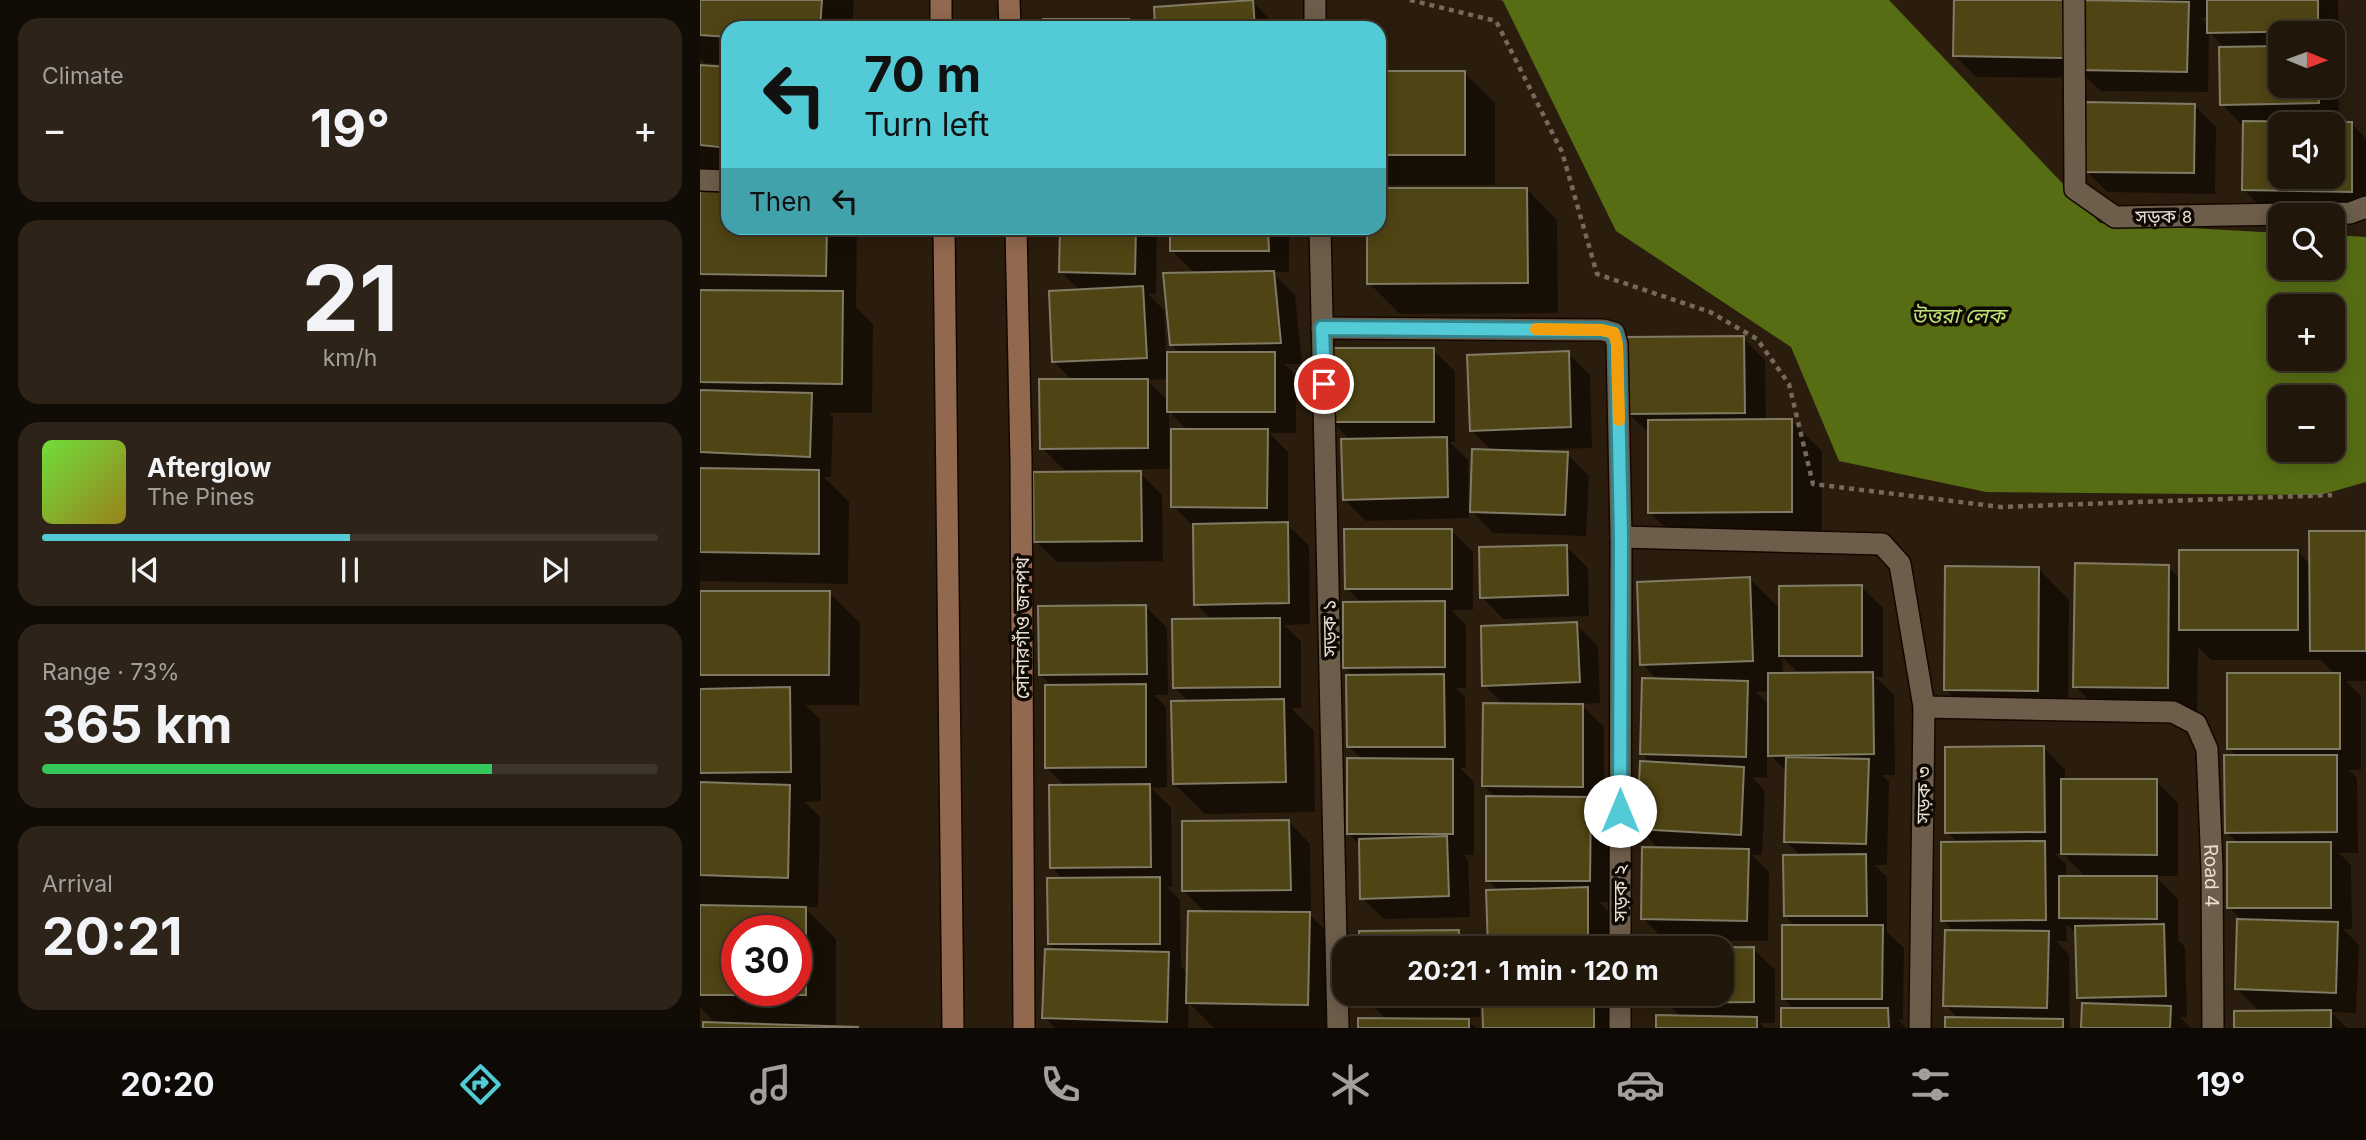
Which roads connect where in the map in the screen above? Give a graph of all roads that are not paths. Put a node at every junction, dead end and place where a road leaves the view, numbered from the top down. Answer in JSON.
{"nodes":[{"id":1,"x":941,"y":0,"type":"edge"},
{"id":2,"x":1009,"y":0,"type":"edge"},
{"id":3,"x":1315,"y":0,"type":"edge"},
{"id":4,"x":2074,"y":0,"type":"edge"},
{"id":5,"x":942,"y":21,"type":"edge"},
{"id":6,"x":1010,"y":21,"type":"edge"},
{"id":7,"x":1315,"y":21,"type":"edge"},
{"id":8,"x":700,"y":180,"type":"edge"},
{"id":9,"x":721,"y":181,"type":"edge"},
{"id":10,"x":2366,"y":207,"type":"edge"},
{"id":11,"x":944,"y":235,"type":"edge"},
{"id":12,"x":1016,"y":235,"type":"edge"},
{"id":13,"x":1320,"y":235,"type":"edge"},
{"id":14,"x":1322,"y":328,"type":"junction"},
{"id":15,"x":1621,"y":537,"type":"junction"},
{"id":16,"x":1924,"y":708,"type":"junction"},
{"id":17,"x":1620,"y":936,"type":"edge"},
{"id":18,"x":1620,"y":1006,"type":"edge"},
{"id":19,"x":953,"y":1028,"type":"edge"},
{"id":20,"x":1024,"y":1028,"type":"edge"},
{"id":21,"x":1338,"y":1028,"type":"edge"},
{"id":22,"x":1620,"y":1028,"type":"edge"},
{"id":23,"x":1920,"y":1028,"type":"edge"},
{"id":24,"x":2213,"y":1028,"type":"edge"}],
"edges":[{"from":1,"to":5,"type":"main road"},
{"from":2,"to":6,"type":"main road"},
{"from":3,"to":7,"type":"street"},
{"from":4,"to":10,"type":"street","name":"সড়ক ৪"},
{"from":8,"to":9,"type":"street"},
{"from":11,"to":19,"type":"main road"},
{"from":12,"to":20,"type":"main road","name":"সোনারগাঁও জনপথ"},
{"from":13,"to":14,"type":"street","name":"সড়ক ১"},
{"from":14,"to":15,"type":"street","name":"সড়ক ২"},
{"from":14,"to":21,"type":"street","name":"সড়ক ১"},
{"from":15,"to":16,"type":"street","name":"সড়ক ৩"},
{"from":15,"to":17,"type":"street","name":"সড়ক ২"},
{"from":16,"to":23,"type":"street","name":"সড়ক ৩"},
{"from":16,"to":24,"type":"street","name":"Road 4"},
{"from":18,"to":22,"type":"street"}]}
